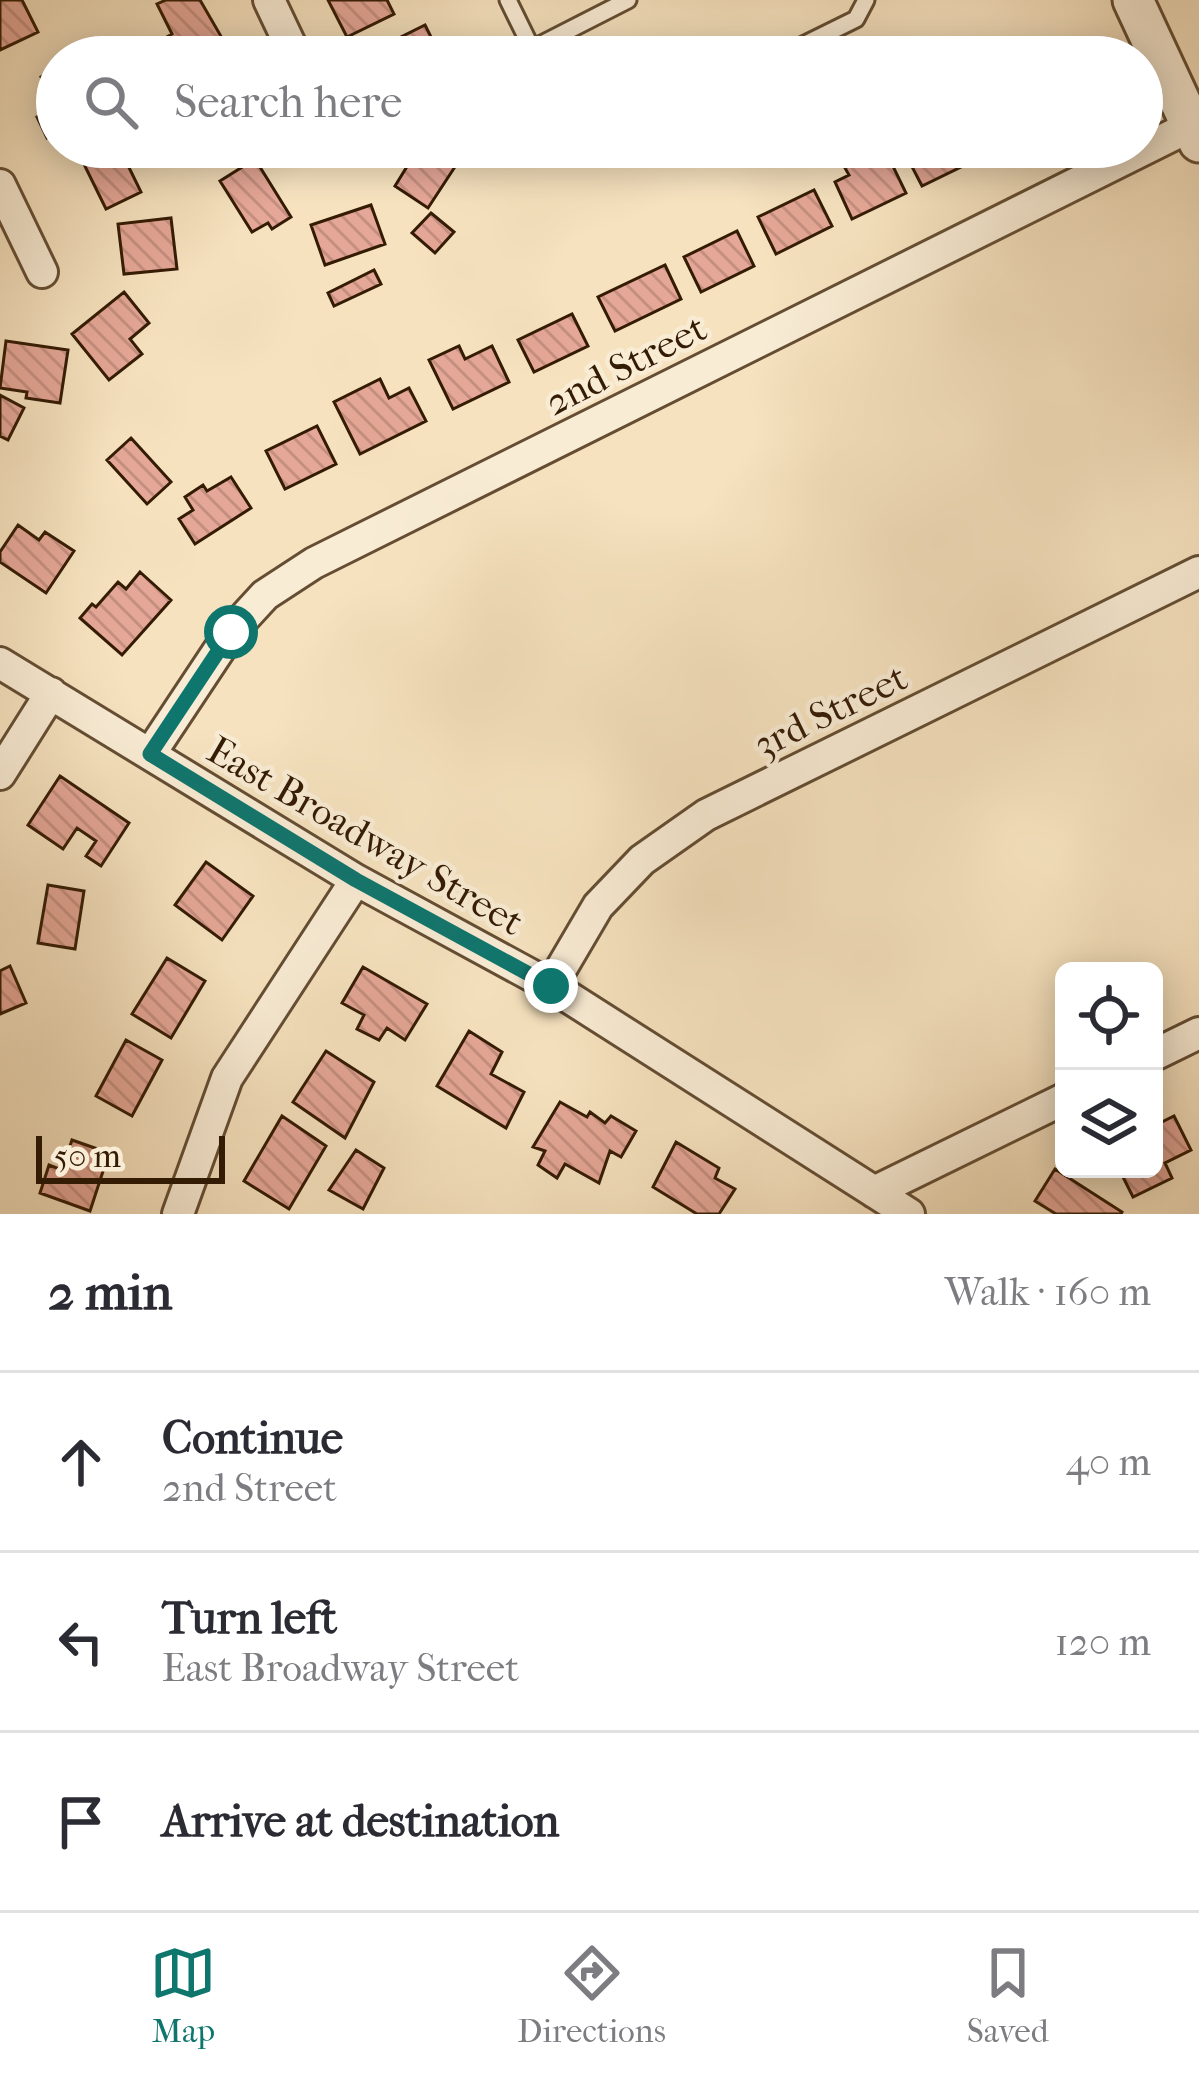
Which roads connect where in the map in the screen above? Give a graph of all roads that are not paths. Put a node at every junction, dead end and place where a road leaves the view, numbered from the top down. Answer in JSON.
{"nodes":[{"id":1,"x":269,"y":0,"type":"edge"},
{"id":2,"x":508,"y":0,"type":"edge"},
{"id":3,"x":628,"y":0,"type":"edge"},
{"id":4,"x":866,"y":0,"type":"edge"},
{"id":5,"x":1132,"y":0,"type":"edge"},
{"id":6,"x":286,"y":36,"type":"edge"},
{"id":7,"x":526,"y":36,"type":"edge"},
{"id":8,"x":564,"y":36,"type":"edge"},
{"id":9,"x":822,"y":36,"type":"edge"},
{"id":10,"x":1150,"y":36,"type":"edge"},
{"id":11,"x":1163,"y":63,"type":"edge"},
{"id":12,"x":1196,"y":130,"type":"edge"},
{"id":13,"x":1163,"y":146,"type":"edge"},
{"id":14,"x":1119,"y":168,"type":"edge"},
{"id":15,"x":0,"y":185,"type":"edge"},
{"id":16,"x":42,"y":272,"type":"dead end"},
{"id":17,"x":1199,"y":572,"type":"edge"},
{"id":18,"x":0,"y":663,"type":"edge"},
{"id":19,"x":51,"y":693,"type":"junction"},
{"id":20,"x":150,"y":754,"type":"junction"},
{"id":21,"x":0,"y":774,"type":"edge"},
{"id":22,"x":356,"y":880,"type":"junction"},
{"id":23,"x":551,"y":986,"type":"junction"},
{"id":24,"x":1199,"y":1033,"type":"edge"},
{"id":25,"x":1163,"y":1051,"type":"edge"},
{"id":26,"x":1055,"y":1103,"type":"edge"},
{"id":27,"x":874,"y":1192,"type":"junction"},
{"id":28,"x":178,"y":1214,"type":"edge"},
{"id":29,"x":909,"y":1214,"type":"edge"}],
"edges":[{"from":1,"to":6,"type":"street"},
{"from":2,"to":7,"type":"lane"},
{"from":3,"to":8,"type":"lane"},
{"from":4,"to":9,"type":"lane"},
{"from":5,"to":10,"type":"street"},
{"from":11,"to":12,"type":"street"},
{"from":12,"to":13,"type":"street","name":"2nd Street"},
{"from":14,"to":20,"type":"street","name":"2nd Street"},
{"from":15,"to":16,"type":"street"},
{"from":17,"to":23,"type":"street","name":"3rd Street"},
{"from":18,"to":19,"type":"street","name":"East Broadway Street"},
{"from":19,"to":20,"type":"street","name":"East Broadway Street"},
{"from":19,"to":21,"type":"street"},
{"from":20,"to":22,"type":"street","name":"East Broadway Street"},
{"from":22,"to":23,"type":"street","name":"East Broadway Street"},
{"from":22,"to":28,"type":"street"},
{"from":23,"to":27,"type":"street","name":"East Broadway Street"},
{"from":24,"to":25,"type":"street"},
{"from":26,"to":27,"type":"street"},
{"from":27,"to":29,"type":"street","name":"East Broadway Street"}]}
